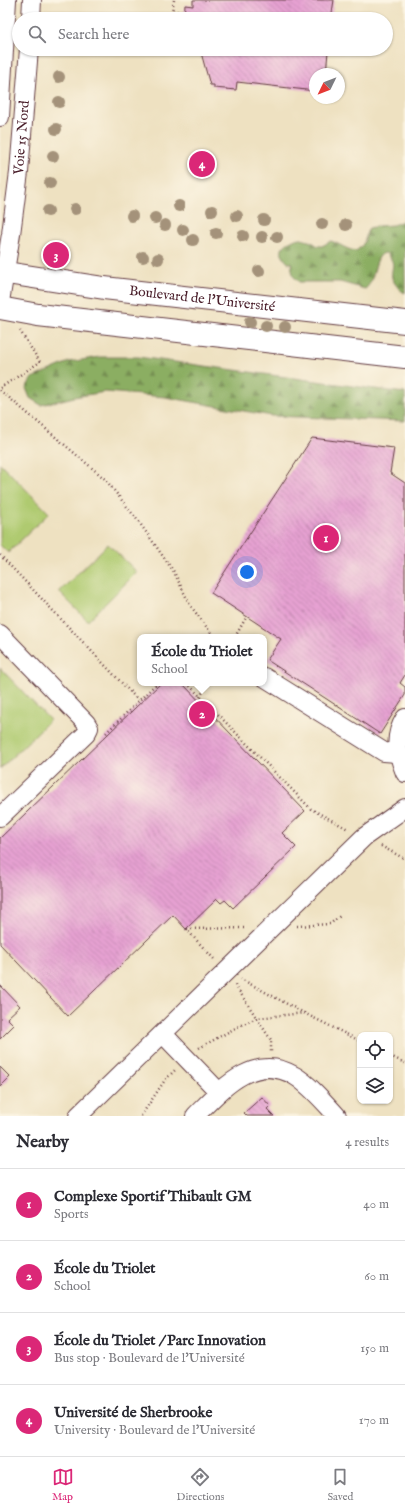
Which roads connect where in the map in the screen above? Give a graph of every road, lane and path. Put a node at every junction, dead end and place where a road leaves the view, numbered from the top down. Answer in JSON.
{"nodes":[{"id":1,"x":7,"y":0,"type":"edge"},
{"id":2,"x":32,"y":0,"type":"edge"},
{"id":3,"x":174,"y":0,"type":"edge"},
{"id":4,"x":31,"y":12,"type":"edge"},
{"id":5,"x":184,"y":12,"type":"dead end"},
{"id":6,"x":28,"y":56,"type":"edge"},
{"id":7,"x":0,"y":117,"type":"edge"},
{"id":8,"x":2,"y":272,"type":"edge"},
{"id":9,"x":0,"y":302,"type":"edge"},
{"id":10,"x":0,"y":308,"type":"edge"},
{"id":11,"x":405,"y":322,"type":"edge"},
{"id":12,"x":21,"y":332,"type":"dead end"},
{"id":13,"x":405,"y":357,"type":"edge"},
{"id":14,"x":0,"y":389,"type":"edge"},
{"id":15,"x":0,"y":555,"type":"edge"},
{"id":16,"x":247,"y":616,"type":"dead end"},
{"id":17,"x":0,"y":634,"type":"edge"},
{"id":18,"x":212,"y":634,"type":"edge"},
{"id":19,"x":237,"y":634,"type":"edge"},
{"id":20,"x":267,"y":679,"type":"edge"},
{"id":21,"x":190,"y":686,"type":"edge"},
{"id":22,"x":206,"y":686,"type":"edge"},
{"id":23,"x":200,"y":697,"type":"junction"},
{"id":24,"x":138,"y":700,"type":"dead end"},
{"id":25,"x":405,"y":718,"type":"edge"},
{"id":26,"x":397,"y":753,"type":"junction"},
{"id":27,"x":405,"y":773,"type":"edge"},
{"id":28,"x":405,"y":808,"type":"edge"},
{"id":29,"x":0,"y":818,"type":"edge"},
{"id":30,"x":364,"y":837,"type":"junction"},
{"id":31,"x":405,"y":859,"type":"edge"},
{"id":32,"x":186,"y":929,"type":"dead end"},
{"id":33,"x":226,"y":972,"type":"junction"},
{"id":34,"x":304,"y":1013,"type":"junction"},
{"id":35,"x":257,"y":1018,"type":"junction"},
{"id":36,"x":163,"y":1034,"type":"junction"},
{"id":37,"x":357,"y":1040,"type":"edge"},
{"id":38,"x":393,"y":1057,"type":"edge"},
{"id":39,"x":405,"y":1063,"type":"edge"},
{"id":40,"x":270,"y":1069,"type":"junction"},
{"id":41,"x":219,"y":1092,"type":"junction"},
{"id":42,"x":78,"y":1116,"type":"edge"},
{"id":43,"x":195,"y":1116,"type":"edge"},
{"id":44,"x":337,"y":1116,"type":"edge"}],
"edges":[{"from":1,"to":7,"type":"street","name":"Voie 15 Nord"},
{"from":2,"to":4,"type":"street"},
{"from":3,"to":5,"type":"path"},
{"from":6,"to":8,"type":"street","name":"Voie 15 Nord"},
{"from":8,"to":9,"type":"street","name":"Voie 15 Nord"},
{"from":8,"to":11,"type":"main road","name":"Boulevard de l'Université"},
{"from":10,"to":13,"type":"main road"},
{"from":12,"to":14,"type":"path"},
{"from":14,"to":18,"type":"path"},
{"from":15,"to":24,"type":"path"},
{"from":16,"to":19,"type":"path"},
{"from":17,"to":29,"type":"street"},
{"from":20,"to":26,"type":"street"},
{"from":21,"to":23,"type":"path"},
{"from":22,"to":23,"type":"path"},
{"from":23,"to":30,"type":"path"},
{"from":25,"to":26,"type":"street"},
{"from":26,"to":27,"type":"street"},
{"from":28,"to":30,"type":"street"},
{"from":30,"to":31,"type":"path"},
{"from":30,"to":33,"type":"street"},
{"from":32,"to":33,"type":"path"},
{"from":33,"to":34,"type":"path"},
{"from":33,"to":35,"type":"path"},
{"from":33,"to":36,"type":"street"},
{"from":34,"to":35,"type":"path"},
{"from":34,"to":37,"type":"path"},
{"from":35,"to":40,"type":"path"},
{"from":36,"to":41,"type":"street"},
{"from":36,"to":42,"type":"street"},
{"from":38,"to":39,"type":"path"},
{"from":40,"to":41,"type":"street"},
{"from":40,"to":44,"type":"street"},
{"from":41,"to":43,"type":"street"}]}
